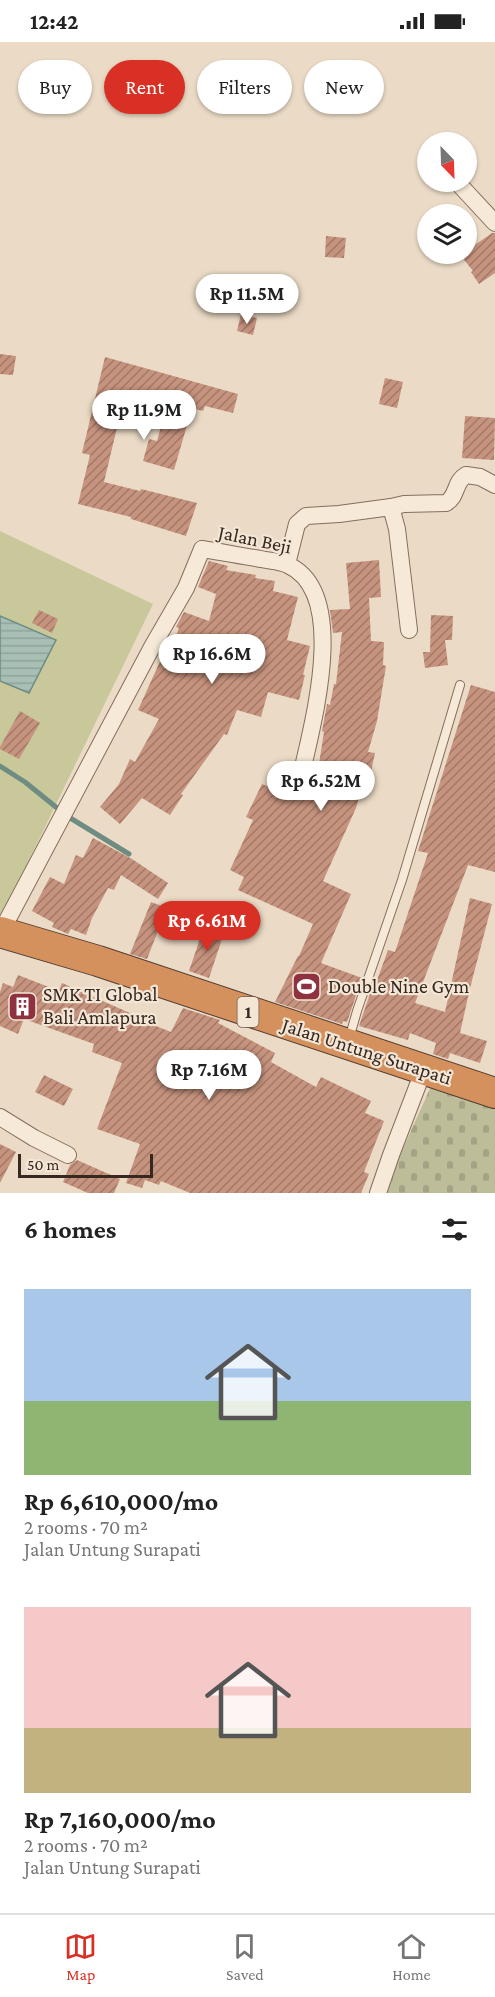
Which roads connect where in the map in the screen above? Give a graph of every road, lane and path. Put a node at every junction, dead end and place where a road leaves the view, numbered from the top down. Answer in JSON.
{"nodes":[{"id":1,"x":466,"y":192,"type":"edge"},
{"id":2,"x":495,"y":223,"type":"edge"},
{"id":3,"x":495,"y":485,"type":"edge"},
{"id":4,"x":391,"y":507,"type":"junction"},
{"id":5,"x":287,"y":564,"type":"junction"},
{"id":6,"x":409,"y":630,"type":"dead end"},
{"id":7,"x":460,"y":685,"type":"dead end"},
{"id":8,"x":301,"y":776,"type":"dead end"},
{"id":9,"x":1,"y":932,"type":"edge"},
{"id":10,"x":347,"y":1045,"type":"junction"},
{"id":11,"x":424,"y":1069,"type":"junction"},
{"id":12,"x":495,"y":1093,"type":"edge"},
{"id":13,"x":1,"y":1120,"type":"edge"},
{"id":14,"x":68,"y":1155,"type":"dead end"},
{"id":15,"x":378,"y":1193,"type":"edge"}],
"edges":[{"from":1,"to":2,"type":"street"},
{"from":3,"to":4,"type":"street"},
{"from":4,"to":5,"type":"street"},
{"from":4,"to":6,"type":"street"},
{"from":5,"to":8,"type":"street","name":"Jalan Beji"},
{"from":5,"to":9,"type":"street","name":"Jalan Beji"},
{"from":7,"to":10,"type":"lane"},
{"from":9,"to":10,"type":"highway","name":"Jalan Untung Surapati","number":"1"},
{"from":10,"to":11,"type":"highway","name":"Jalan Untung Surapati","number":"1"},
{"from":11,"to":12,"type":"highway","name":"Jalan Untung Surapati","number":"1"},
{"from":11,"to":15,"type":"street"},
{"from":13,"to":14,"type":"street"}]}
